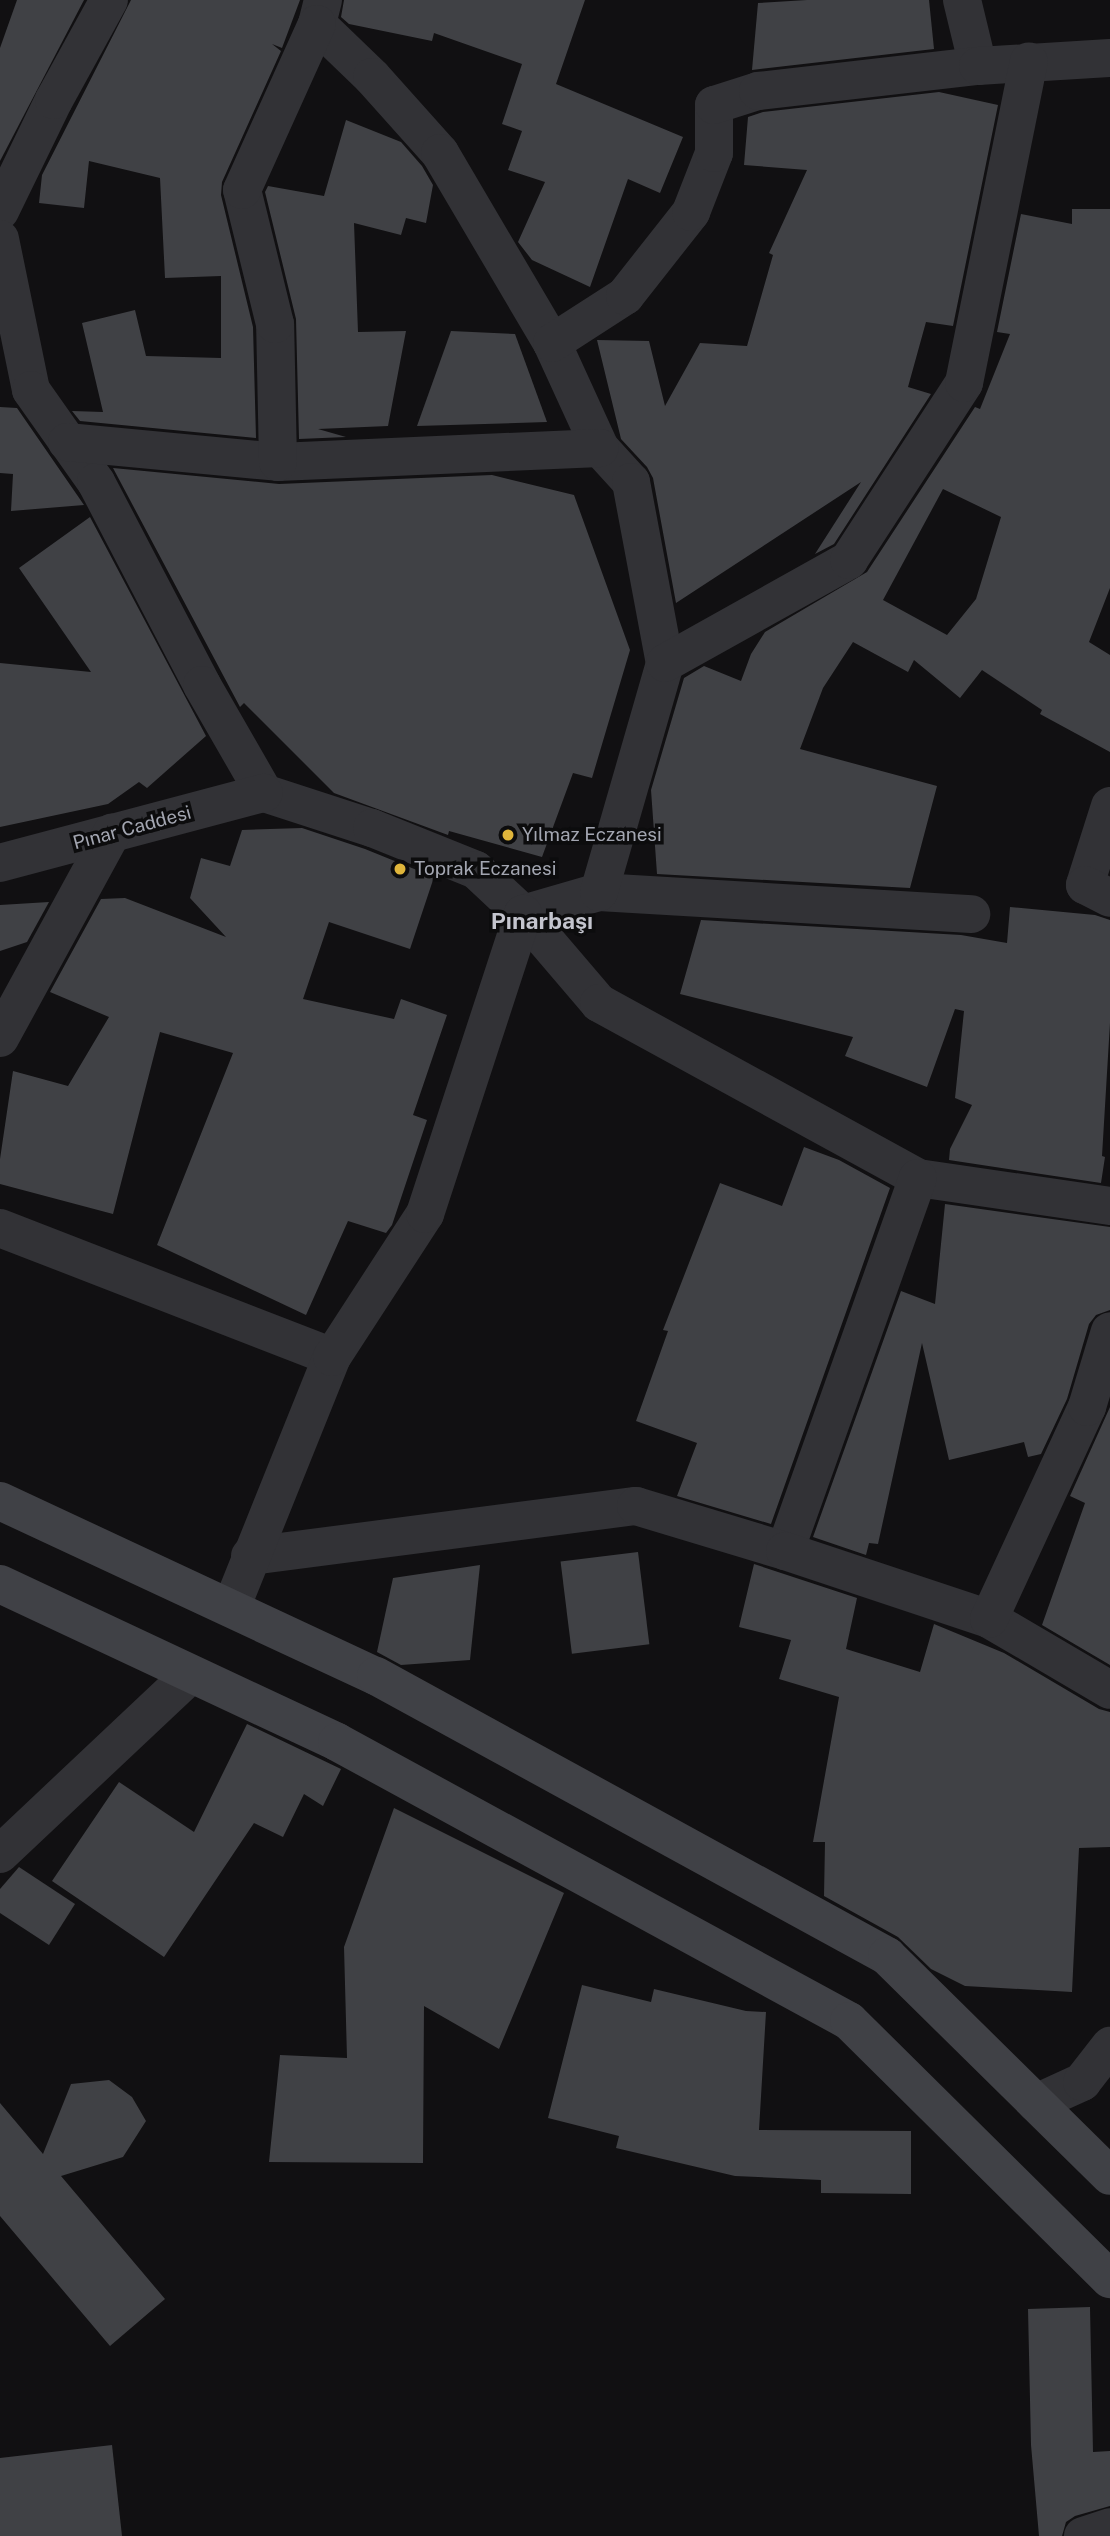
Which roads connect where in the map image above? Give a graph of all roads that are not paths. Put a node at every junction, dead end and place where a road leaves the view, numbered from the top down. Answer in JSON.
{"nodes":[{"id":1,"x":109,"y":0,"type":"edge"},
{"id":2,"x":962,"y":0,"type":"edge"},
{"id":3,"x":320,"y":12,"type":"edge"},
{"id":4,"x":1110,"y":58,"type":"edge"},
{"id":5,"x":1029,"y":62,"type":"junction"},
{"id":6,"x":978,"y":66,"type":"junction"},
{"id":7,"x":0,"y":211,"type":"edge"},
{"id":8,"x":0,"y":239,"type":"edge"},
{"id":9,"x":552,"y":343,"type":"junction"},
{"id":10,"x":16,"y":387,"type":"edge"},
{"id":11,"x":66,"y":442,"type":"junction"},
{"id":12,"x":600,"y":448,"type":"junction"},
{"id":13,"x":278,"y":462,"type":"junction"},
{"id":14,"x":665,"y":663,"type":"junction"},
{"id":15,"x":264,"y":793,"type":"junction"},
{"id":16,"x":1110,"y":806,"type":"edge"},
{"id":17,"x":112,"y":833,"type":"junction"},
{"id":18,"x":0,"y":863,"type":"edge"},
{"id":19,"x":599,"y":891,"type":"junction"},
{"id":20,"x":1110,"y":898,"type":"edge"},
{"id":21,"x":523,"y":914,"type":"junction"},
{"id":22,"x":971,"y":914,"type":"dead end"},
{"id":23,"x":0,"y":1038,"type":"edge"},
{"id":24,"x":918,"y":1178,"type":"junction"},
{"id":25,"x":1110,"y":1206,"type":"edge"},
{"id":26,"x":0,"y":1228,"type":"edge"},
{"id":27,"x":1110,"y":1331,"type":"edge"},
{"id":28,"x":332,"y":1357,"type":"junction"},
{"id":29,"x":0,"y":1501,"type":"edge"},
{"id":30,"x":785,"y":1550,"type":"junction"},
{"id":31,"x":250,"y":1556,"type":"junction"},
{"id":32,"x":0,"y":1584,"type":"edge"},
{"id":33,"x":230,"y":1608,"type":"junction"},
{"id":34,"x":989,"y":1619,"type":"junction"},
{"id":35,"x":191,"y":1674,"type":"junction"},
{"id":36,"x":1110,"y":1690,"type":"edge"},
{"id":37,"x":0,"y":1854,"type":"edge"},
{"id":38,"x":1110,"y":2046,"type":"edge"},
{"id":39,"x":1036,"y":2103,"type":"junction"},
{"id":40,"x":1110,"y":2176,"type":"edge"},
{"id":41,"x":1110,"y":2279,"type":"edge"},
{"id":42,"x":1110,"y":2527,"type":"edge"},
{"id":43,"x":1083,"y":2536,"type":"edge"}],
"edges":[{"from":1,"to":7,"type":"street"},
{"from":2,"to":6,"type":"street"},
{"from":3,"to":9,"type":"street"},
{"from":3,"to":13,"type":"street"},
{"from":4,"to":5,"type":"street"},
{"from":5,"to":6,"type":"street"},
{"from":5,"to":14,"type":"street"},
{"from":6,"to":9,"type":"street"},
{"from":8,"to":10,"type":"street"},
{"from":9,"to":12,"type":"street"},
{"from":10,"to":11,"type":"street"},
{"from":11,"to":13,"type":"street"},
{"from":11,"to":15,"type":"street"},
{"from":12,"to":13,"type":"street"},
{"from":12,"to":14,"type":"street"},
{"from":14,"to":19,"type":"street"},
{"from":15,"to":17,"type":"street","name":"Pınar Caddesi"},
{"from":15,"to":21,"type":"street"},
{"from":16,"to":20,"type":"street"},
{"from":17,"to":18,"type":"street","name":"Pınar Caddesi"},
{"from":17,"to":23,"type":"street"},
{"from":19,"to":21,"type":"street"},
{"from":19,"to":22,"type":"street"},
{"from":21,"to":24,"type":"street"},
{"from":21,"to":28,"type":"street"},
{"from":24,"to":25,"type":"street"},
{"from":24,"to":30,"type":"street"},
{"from":26,"to":28,"type":"street"},
{"from":27,"to":34,"type":"street"},
{"from":28,"to":31,"type":"street"},
{"from":29,"to":33,"type":"main road"},
{"from":30,"to":31,"type":"street"},
{"from":30,"to":34,"type":"street"},
{"from":31,"to":33,"type":"street"},
{"from":32,"to":35,"type":"main road"},
{"from":33,"to":39,"type":"main road"},
{"from":34,"to":36,"type":"street"},
{"from":35,"to":37,"type":"street"},
{"from":35,"to":41,"type":"main road"},
{"from":38,"to":39,"type":"street"},
{"from":39,"to":40,"type":"main road"},
{"from":42,"to":43,"type":"street"}]}
